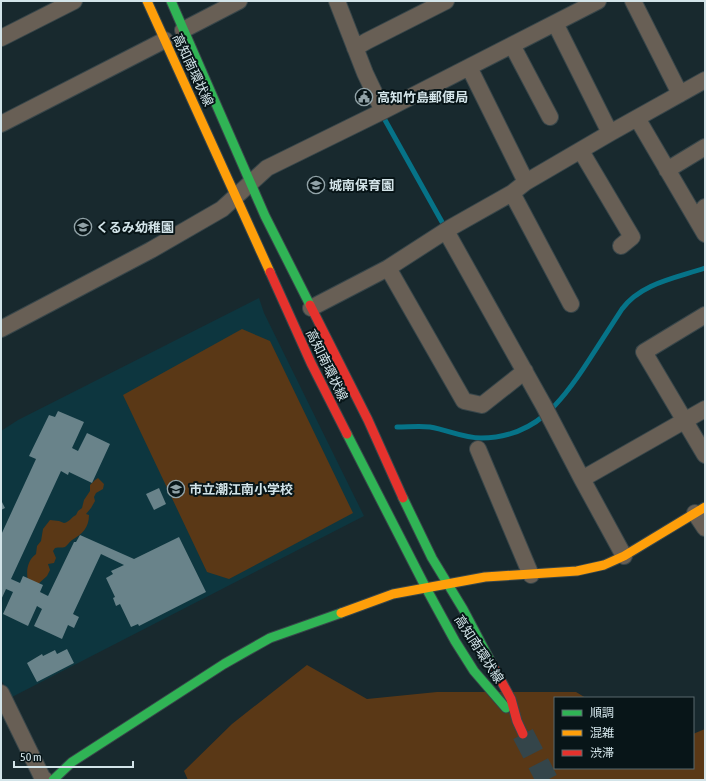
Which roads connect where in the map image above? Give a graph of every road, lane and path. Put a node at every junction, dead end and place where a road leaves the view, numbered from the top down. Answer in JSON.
{"nodes":[{"id":1,"x":74,"y":1,"type":"edge"},
{"id":2,"x":147,"y":1,"type":"edge"},
{"id":3,"x":171,"y":1,"type":"edge"},
{"id":4,"x":238,"y":1,"type":"edge"},
{"id":5,"x":337,"y":1,"type":"edge"},
{"id":6,"x":446,"y":1,"type":"edge"},
{"id":7,"x":598,"y":1,"type":"edge"},
{"id":8,"x":633,"y":1,"type":"edge"},
{"id":9,"x":571,"y":7,"type":"edge"},
{"id":10,"x":555,"y":23,"type":"junction"},
{"id":11,"x":183,"y":30,"type":"junction"},
{"id":12,"x":1,"y":38,"type":"edge"},
{"id":13,"x":165,"y":40,"type":"junction"},
{"id":14,"x":512,"y":45,"type":"junction"},
{"id":15,"x":355,"y":48,"type":"junction"},
{"id":16,"x":469,"y":67,"type":"junction"},
{"id":17,"x":705,"y":80,"type":"edge"},
{"id":18,"x":680,"y":94,"type":"junction"},
{"id":19,"x":384,"y":110,"type":"junction"},
{"id":20,"x":550,"y":117,"type":"dead end"},
{"id":21,"x":637,"y":118,"type":"junction"},
{"id":22,"x":1,"y":124,"type":"edge"},
{"id":23,"x":610,"y":133,"type":"junction"},
{"id":24,"x":705,"y":148,"type":"edge"},
{"id":25,"x":581,"y":151,"type":"junction"},
{"id":26,"x":668,"y":170,"type":"junction"},
{"id":27,"x":526,"y":182,"type":"junction"},
{"id":28,"x":250,"y":183,"type":"junction"},
{"id":29,"x":512,"y":193,"type":"junction"},
{"id":30,"x":235,"y":197,"type":"junction"},
{"id":31,"x":702,"y":214,"type":"edge"},
{"id":32,"x":446,"y":231,"type":"junction"},
{"id":33,"x":705,"y":234,"type":"edge"},
{"id":34,"x":621,"y":246,"type":"dead end"},
{"id":35,"x":388,"y":268,"type":"junction"},
{"id":36,"x":571,"y":304,"type":"dead end"},
{"id":37,"x":311,"y":308,"type":"junction"},
{"id":38,"x":705,"y":315,"type":"edge"},
{"id":39,"x":1,"y":329,"type":"edge"},
{"id":40,"x":525,"y":371,"type":"junction"},
{"id":41,"x":705,"y":409,"type":"edge"},
{"id":42,"x":685,"y":421,"type":"junction"},
{"id":43,"x":478,"y":449,"type":"dead end"},
{"id":44,"x":705,"y":455,"type":"edge"},
{"id":45,"x":582,"y":479,"type":"junction"},
{"id":46,"x":700,"y":510,"type":"edge"},
{"id":47,"x":705,"y":528,"type":"edge"},
{"id":48,"x":624,"y":556,"type":"junction"},
{"id":49,"x":532,"y":575,"type":"junction"},
{"id":50,"x":447,"y":583,"type":"junction"},
{"id":51,"x":426,"y":588,"type":"junction"},
{"id":52,"x":1,"y":695,"type":"edge"},
{"id":53,"x":517,"y":722,"type":"junction"},
{"id":54,"x":523,"y":734,"type":"tunnel mouth"},
{"id":55,"x":45,"y":780,"type":"edge"},
{"id":56,"x":53,"y":780,"type":"edge"}],
"edges":[{"from":1,"to":12,"type":"street"},
{"from":2,"to":13,"type":"main road","name":"高知南環状線"},
{"from":3,"to":11,"type":"main road","name":"高知南環状線"},
{"from":4,"to":11,"type":"street"},
{"from":5,"to":15,"type":"street"},
{"from":6,"to":15,"type":"street"},
{"from":7,"to":9,"type":"street"},
{"from":8,"to":18,"type":"street"},
{"from":9,"to":10,"type":"street"},
{"from":10,"to":14,"type":"street"},
{"from":10,"to":23,"type":"street"},
{"from":11,"to":28,"type":"main road","name":"高知南環状線"},
{"from":13,"to":22,"type":"street"},
{"from":13,"to":30,"type":"main road","name":"高知南環状線"},
{"from":14,"to":16,"type":"street"},
{"from":14,"to":20,"type":"street"},
{"from":15,"to":19,"type":"street"},
{"from":16,"to":19,"type":"street"},
{"from":16,"to":27,"type":"street"},
{"from":17,"to":18,"type":"street"},
{"from":18,"to":21,"type":"street"},
{"from":19,"to":28,"type":"street"},
{"from":21,"to":23,"type":"street"},
{"from":21,"to":26,"type":"street"},
{"from":23,"to":25,"type":"street"},
{"from":24,"to":26,"type":"street"},
{"from":25,"to":27,"type":"street"},
{"from":25,"to":34,"type":"street"},
{"from":26,"to":31,"type":"street"},
{"from":27,"to":29,"type":"street"},
{"from":28,"to":30,"type":"street"},
{"from":28,"to":37,"type":"main road","name":"高知南環状線"},
{"from":29,"to":32,"type":"street"},
{"from":29,"to":36,"type":"street"},
{"from":30,"to":39,"type":"street"},
{"from":30,"to":51,"type":"main road","name":"高知南環状線"},
{"from":31,"to":33,"type":"street"},
{"from":32,"to":35,"type":"street"},
{"from":32,"to":40,"type":"street"},
{"from":35,"to":37,"type":"street"},
{"from":35,"to":40,"type":"street"},
{"from":37,"to":50,"type":"main road","name":"高知南環状線"},
{"from":38,"to":42,"type":"street"},
{"from":40,"to":45,"type":"street"},
{"from":41,"to":42,"type":"street"},
{"from":42,"to":44,"type":"street"},
{"from":42,"to":45,"type":"street"},
{"from":43,"to":49,"type":"street"},
{"from":45,"to":48,"type":"street"},
{"from":46,"to":47,"type":"street"},
{"from":46,"to":48,"type":"main road"},
{"from":48,"to":49,"type":"main road"},
{"from":49,"to":50,"type":"main road"},
{"from":50,"to":51,"type":"main road"},
{"from":50,"to":53,"type":"main road","name":"高知南環状線"},
{"from":51,"to":53,"type":"main road","name":"高知南環状線"},
{"from":51,"to":56,"type":"main road"},
{"from":52,"to":55,"type":"street"},
{"from":53,"to":54,"type":"main road","name":"高知南環状線"}]}
